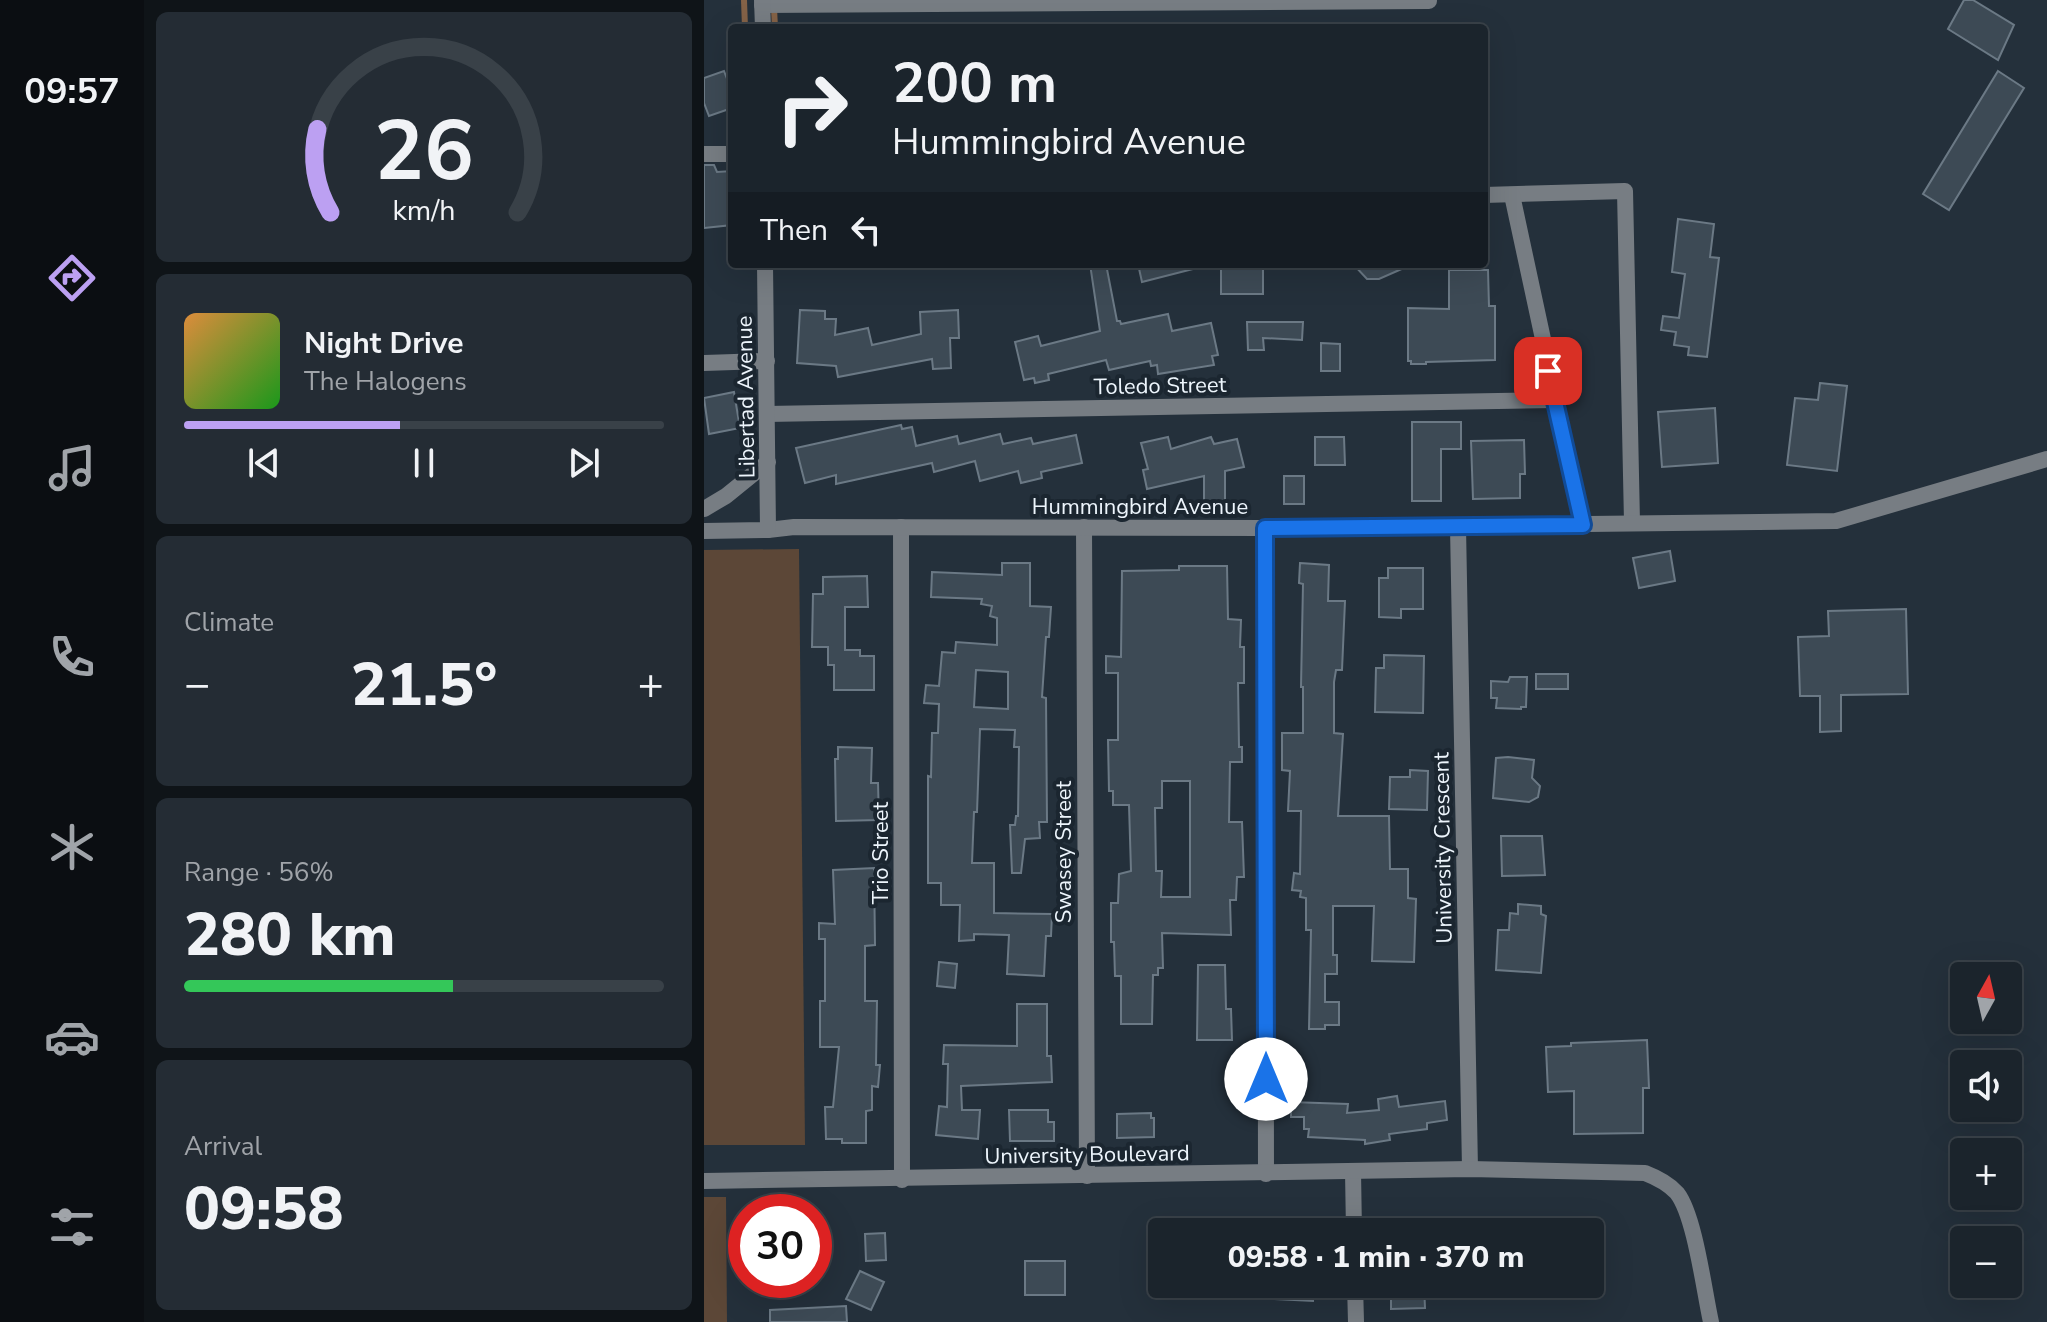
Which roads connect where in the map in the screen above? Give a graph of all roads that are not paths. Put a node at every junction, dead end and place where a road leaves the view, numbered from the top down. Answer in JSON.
{"nodes":[{"id":1,"x":1429,"y":1,"type":"edge"},
{"id":2,"x":762,"y":2,"type":"edge"},
{"id":3,"x":763,"y":24,"type":"edge"},
{"id":4,"x":704,"y":154,"type":"edge"},
{"id":5,"x":728,"y":154,"type":"edge"},
{"id":6,"x":1488,"y":195,"type":"edge"},
{"id":7,"x":1512,"y":195,"type":"junction"},
{"id":8,"x":765,"y":268,"type":"edge"},
{"id":9,"x":767,"y":361,"type":"junction"},
{"id":10,"x":704,"y":363,"type":"edge"},
{"id":11,"x":1554,"y":400,"type":"junction"},
{"id":12,"x":767,"y":414,"type":"junction"},
{"id":13,"x":2047,"y":459,"type":"edge"},
{"id":14,"x":768,"y":462,"type":"junction"},
{"id":15,"x":704,"y":509,"type":"edge"},
{"id":16,"x":1632,"y":522,"type":"junction"},
{"id":17,"x":1583,"y":525,"type":"junction"},
{"id":18,"x":901,"y":527,"type":"junction"},
{"id":19,"x":1084,"y":527,"type":"junction"},
{"id":20,"x":1458,"y":527,"type":"junction"},
{"id":21,"x":1265,"y":528,"type":"junction"},
{"id":22,"x":768,"y":530,"type":"junction"},
{"id":23,"x":704,"y":531,"type":"edge"},
{"id":24,"x":1470,"y":1169,"type":"junction"},
{"id":25,"x":1353,"y":1171,"type":"junction"},
{"id":26,"x":1266,"y":1174,"type":"junction"},
{"id":27,"x":1087,"y":1176,"type":"junction"},
{"id":28,"x":902,"y":1180,"type":"junction"},
{"id":29,"x":704,"y":1181,"type":"edge"},
{"id":30,"x":1354,"y":1218,"type":"edge"},
{"id":31,"x":1355,"y":1298,"type":"edge"},
{"id":32,"x":1356,"y":1322,"type":"edge"},
{"id":33,"x":1711,"y":1322,"type":"edge"}],
"edges":[{"from":1,"to":2,"type":"street"},
{"from":2,"to":3,"type":"street"},
{"from":4,"to":5,"type":"street"},
{"from":6,"to":7,"type":"street"},
{"from":7,"to":11,"type":"street"},
{"from":7,"to":16,"type":"street"},
{"from":8,"to":9,"type":"street","name":"Libertad Avenue"},
{"from":9,"to":10,"type":"street"},
{"from":9,"to":12,"type":"street","name":"Libertad Avenue"},
{"from":11,"to":12,"type":"street","name":"Toledo Street"},
{"from":11,"to":17,"type":"street"},
{"from":12,"to":14,"type":"street","name":"Libertad Avenue"},
{"from":13,"to":16,"type":"street","name":"Hummingbird Avenue"},
{"from":14,"to":15,"type":"street"},
{"from":14,"to":22,"type":"street","name":"Libertad Avenue"},
{"from":16,"to":17,"type":"street","name":"Hummingbird Avenue"},
{"from":17,"to":20,"type":"street","name":"Hummingbird Avenue"},
{"from":18,"to":19,"type":"street","name":"Hummingbird Avenue"},
{"from":18,"to":22,"type":"street","name":"Hummingbird Avenue"},
{"from":18,"to":28,"type":"street","name":"Trio Street"},
{"from":19,"to":21,"type":"street","name":"Hummingbird Avenue"},
{"from":19,"to":27,"type":"street","name":"Swasey Street"},
{"from":20,"to":21,"type":"street","name":"Hummingbird Avenue"},
{"from":20,"to":24,"type":"street","name":"University Crescent"},
{"from":21,"to":26,"type":"street"},
{"from":22,"to":23,"type":"street","name":"Hummingbird Avenue"},
{"from":24,"to":25,"type":"street","name":"University Boulevard"},
{"from":24,"to":33,"type":"street","name":"University Boulevard"},
{"from":25,"to":26,"type":"street","name":"University Boulevard"},
{"from":25,"to":30,"type":"street"},
{"from":26,"to":27,"type":"street","name":"University Boulevard"},
{"from":27,"to":28,"type":"street","name":"University Boulevard"},
{"from":28,"to":29,"type":"street","name":"University Boulevard"},
{"from":31,"to":32,"type":"street"}]}
